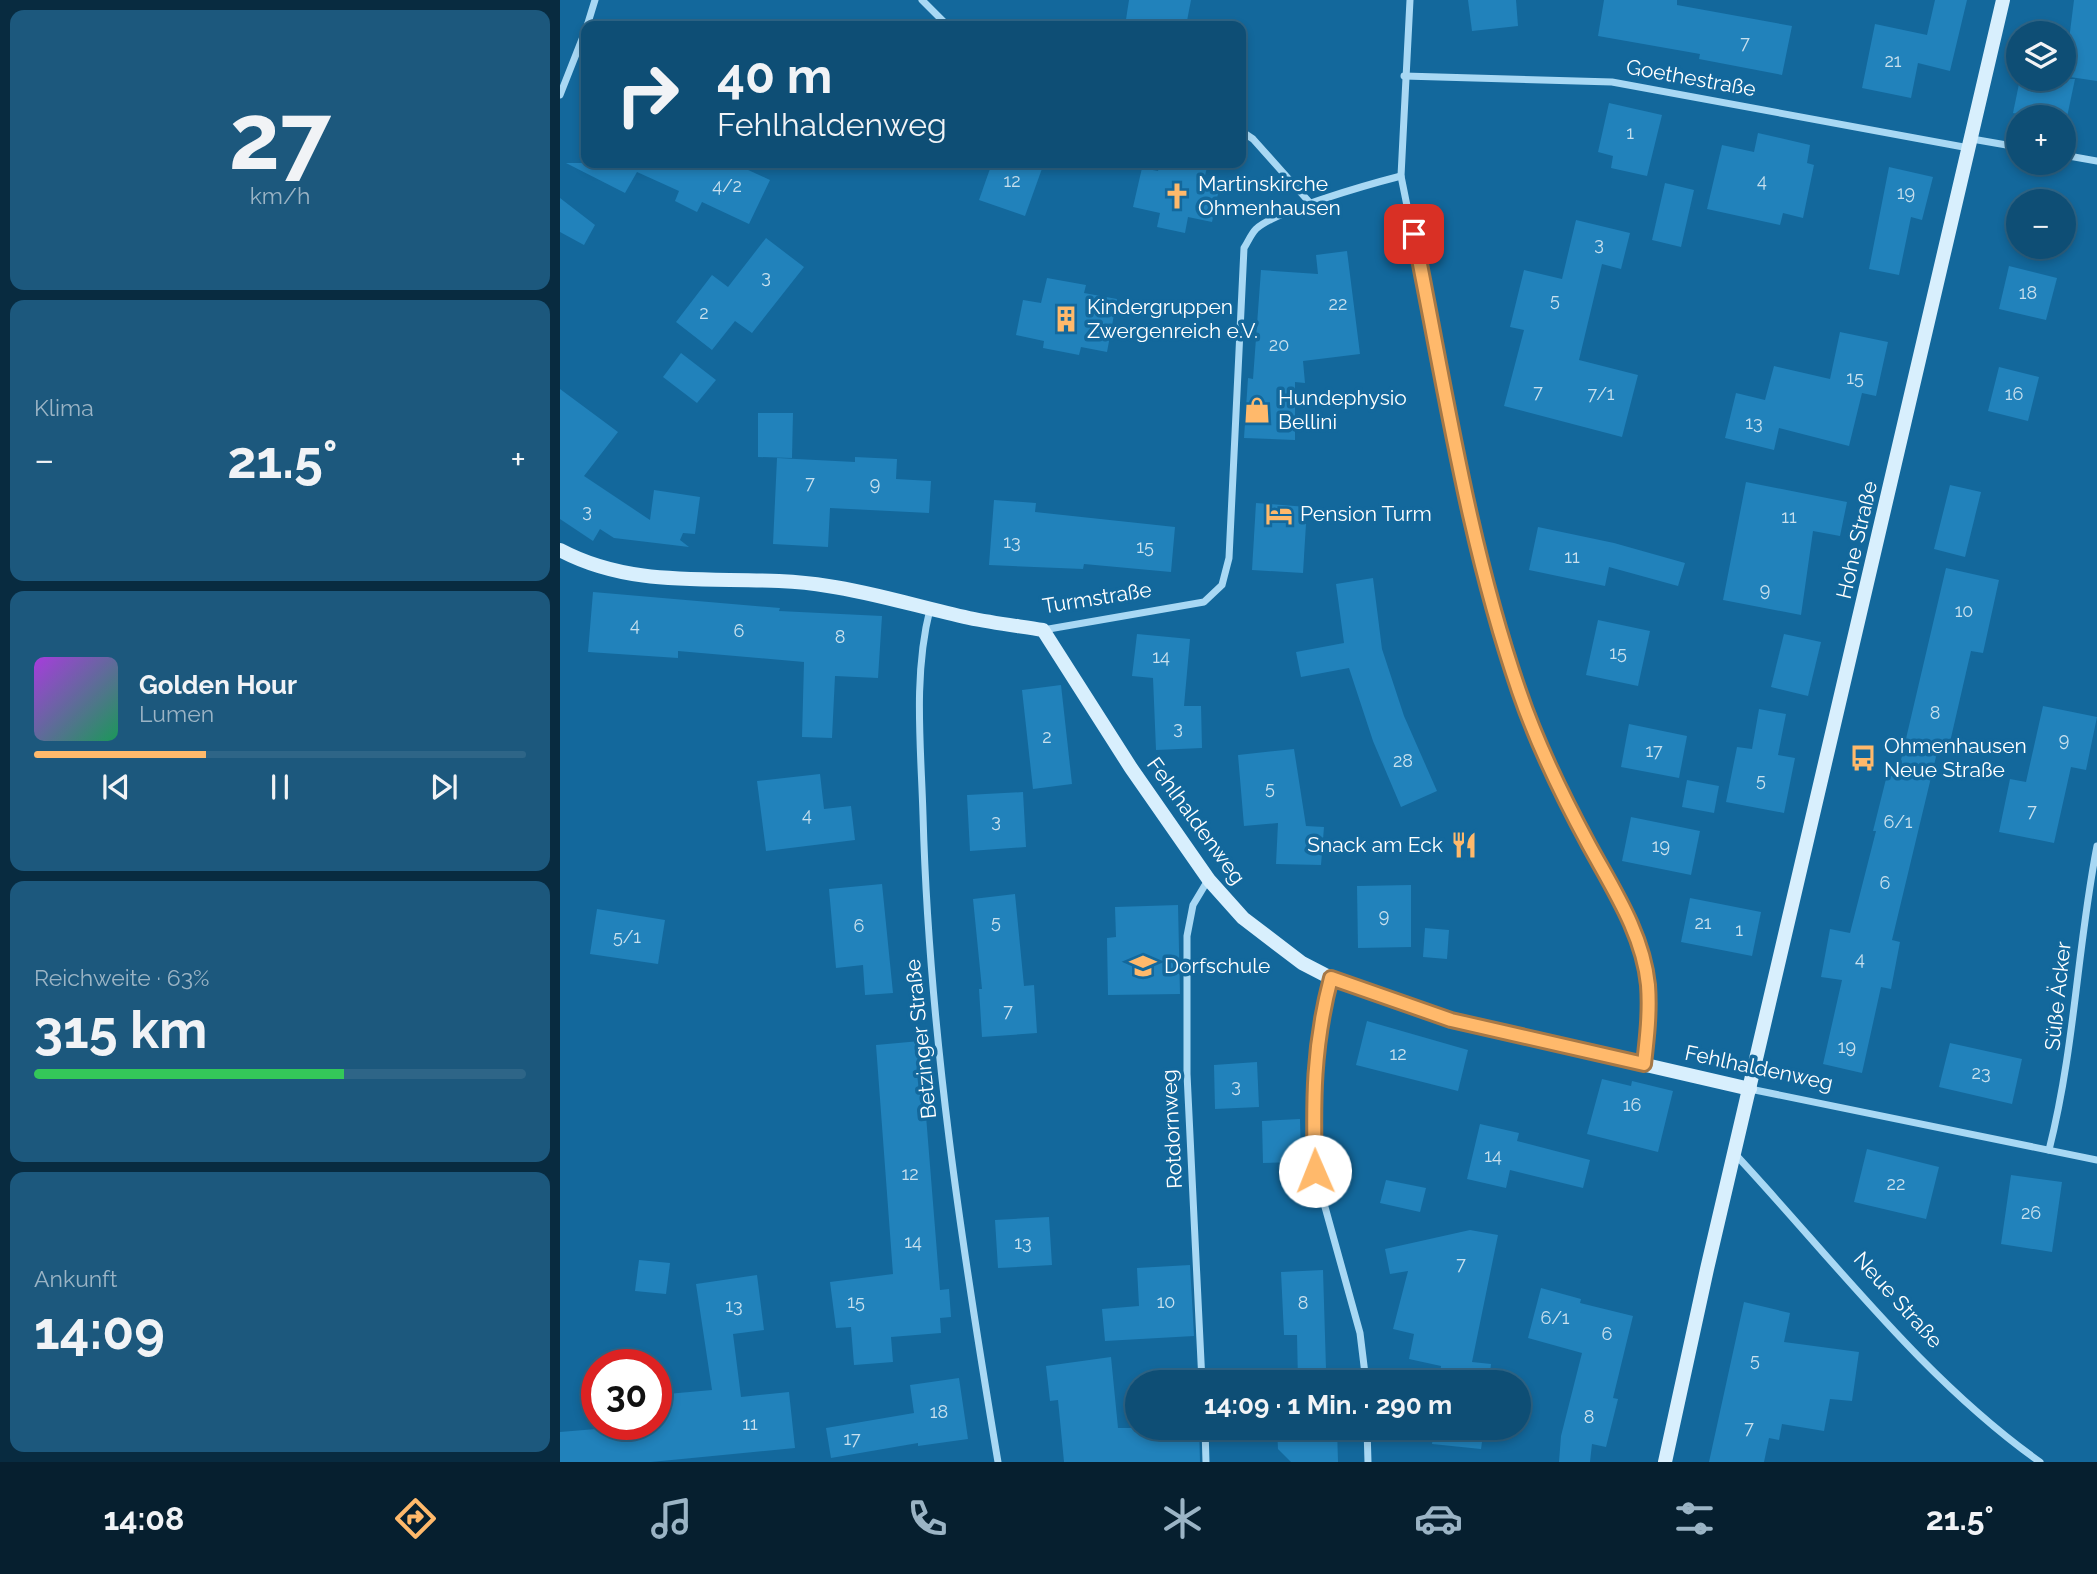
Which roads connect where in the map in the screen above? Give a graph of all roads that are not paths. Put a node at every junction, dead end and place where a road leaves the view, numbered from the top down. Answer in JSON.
{"nodes":[{"id":1,"x":595,"y":0,"type":"edge"},
{"id":2,"x":922,"y":0,"type":"edge"},
{"id":3,"x":1410,"y":0,"type":"edge"},
{"id":4,"x":2003,"y":0,"type":"edge"},
{"id":5,"x":589,"y":21,"type":"edge"},
{"id":6,"x":943,"y":21,"type":"edge"},
{"id":7,"x":581,"y":42,"type":"edge"},
{"id":8,"x":1404,"y":76,"type":"junction"},
{"id":9,"x":560,"y":95,"type":"edge"},
{"id":10,"x":1246,"y":134,"type":"edge"},
{"id":11,"x":1970,"y":143,"type":"junction"},
{"id":12,"x":2006,"y":146,"type":"edge"},
{"id":13,"x":2076,"y":157,"type":"edge"},
{"id":14,"x":2097,"y":161,"type":"edge"},
{"id":15,"x":1401,"y":176,"type":"junction"},
{"id":16,"x":1311,"y":204,"type":"junction"},
{"id":17,"x":560,"y":550,"type":"edge"},
{"id":18,"x":930,"y":609,"type":"junction"},
{"id":19,"x":1043,"y":630,"type":"junction"},
{"id":20,"x":2097,"y":846,"type":"edge"},
{"id":21,"x":1209,"y":880,"type":"junction"},
{"id":22,"x":1331,"y":978,"type":"junction"},
{"id":23,"x":1644,"y":1064,"type":"junction"},
{"id":24,"x":1750,"y":1089,"type":"junction"},
{"id":25,"x":2049,"y":1150,"type":"junction"},
{"id":26,"x":1735,"y":1154,"type":"junction"},
{"id":27,"x":2097,"y":1160,"type":"edge"},
{"id":28,"x":1201,"y":1370,"type":"edge"},
{"id":29,"x":1364,"y":1370,"type":"edge"},
{"id":30,"x":1205,"y":1440,"type":"edge"},
{"id":31,"x":1367,"y":1440,"type":"edge"},
{"id":32,"x":998,"y":1462,"type":"edge"},
{"id":33,"x":1206,"y":1462,"type":"edge"},
{"id":34,"x":1368,"y":1462,"type":"edge"},
{"id":35,"x":1665,"y":1462,"type":"edge"},
{"id":36,"x":2040,"y":1462,"type":"edge"}],
"edges":[{"from":1,"to":5,"type":"street"},
{"from":2,"to":6,"type":"street"},
{"from":3,"to":8,"type":"street"},
{"from":4,"to":11,"type":"main road","name":"Hohe Straße"},
{"from":7,"to":9,"type":"street"},
{"from":8,"to":11,"type":"street","name":"Goethestraße"},
{"from":8,"to":15,"type":"street"},
{"from":10,"to":16,"type":"street"},
{"from":11,"to":12,"type":"street","name":"Goethestraße"},
{"from":11,"to":24,"type":"main road","name":"Hohe Straße"},
{"from":13,"to":14,"type":"street"},
{"from":15,"to":16,"type":"street","name":"Turmstraße"},
{"from":15,"to":23,"type":"street"},
{"from":16,"to":19,"type":"street","name":"Turmstraße"},
{"from":17,"to":18,"type":"main road","name":"Turmstraße"},
{"from":18,"to":19,"type":"main road","name":"Turmstraße"},
{"from":18,"to":32,"type":"street","name":"Betzinger Straße"},
{"from":19,"to":21,"type":"main road","name":"Fehlhaldenweg"},
{"from":20,"to":25,"type":"street","name":"Süße Äcker"},
{"from":21,"to":22,"type":"main road","name":"Fehlhaldenweg"},
{"from":21,"to":28,"type":"street","name":"Rotdornweg"},
{"from":22,"to":23,"type":"main road","name":"Fehlhaldenweg"},
{"from":22,"to":29,"type":"street"},
{"from":23,"to":24,"type":"main road","name":"Fehlhaldenweg"},
{"from":24,"to":25,"type":"street","name":"Fehlhaldenweg"},
{"from":24,"to":26,"type":"main road"},
{"from":25,"to":27,"type":"street","name":"Fehlhaldenweg"},
{"from":26,"to":35,"type":"main road"},
{"from":26,"to":36,"type":"street","name":"Neue Straße"},
{"from":30,"to":33,"type":"street"},
{"from":31,"to":34,"type":"street"}]}
